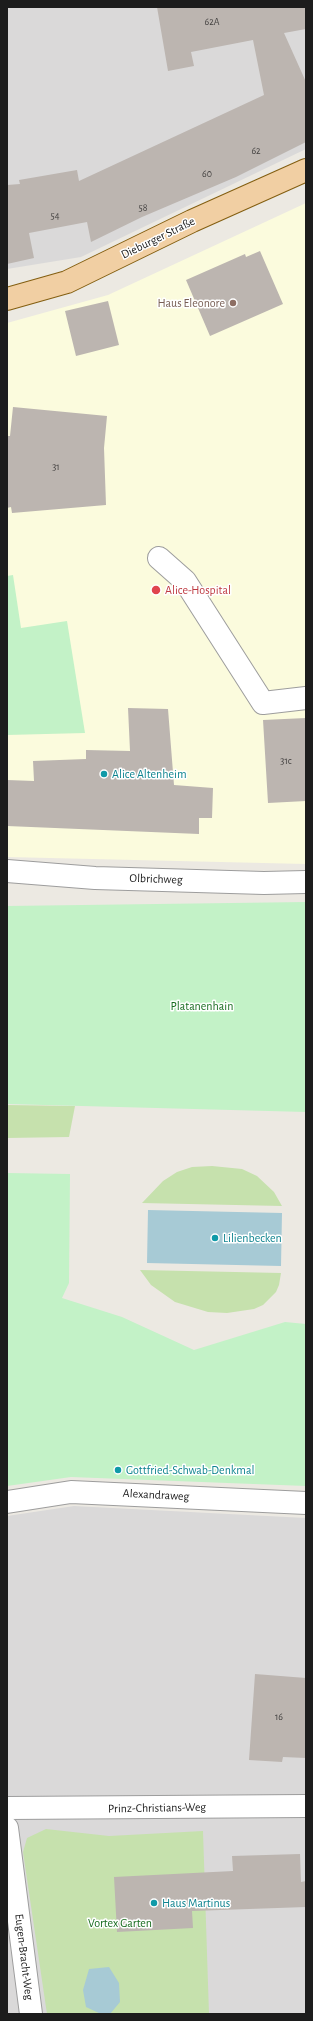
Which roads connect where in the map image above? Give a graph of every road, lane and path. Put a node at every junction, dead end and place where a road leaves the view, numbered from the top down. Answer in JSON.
{"nodes":[{"id":1,"x":306,"y":170,"type":"edge"},
{"id":2,"x":7,"y":299,"type":"edge"},
{"id":3,"x":159,"y":558,"type":"dead end"},
{"id":4,"x":306,"y":698,"type":"edge"},
{"id":5,"x":7,"y":871,"type":"edge"},
{"id":6,"x":306,"y":882,"type":"edge"},
{"id":7,"x":7,"y":1502,"type":"edge"},
{"id":8,"x":306,"y":1503,"type":"edge"},
{"id":9,"x":306,"y":1806,"type":"edge"},
{"id":10,"x":7,"y":1808,"type":"edge"},
{"id":11,"x":7,"y":1828,"type":"edge"},
{"id":12,"x":31,"y":2014,"type":"edge"}],
"edges":[{"from":1,"to":2,"type":"main road","name":"Dieburger Straße"},
{"from":3,"to":4,"type":"street"},
{"from":5,"to":6,"type":"street","name":"Olbrichweg"},
{"from":7,"to":8,"type":"street","name":"Alexandraweg"},
{"from":9,"to":10,"type":"street","name":"Prinz-Christians-Weg"},
{"from":11,"to":12,"type":"street","name":"Eugen-Bracht-Weg"}]}
